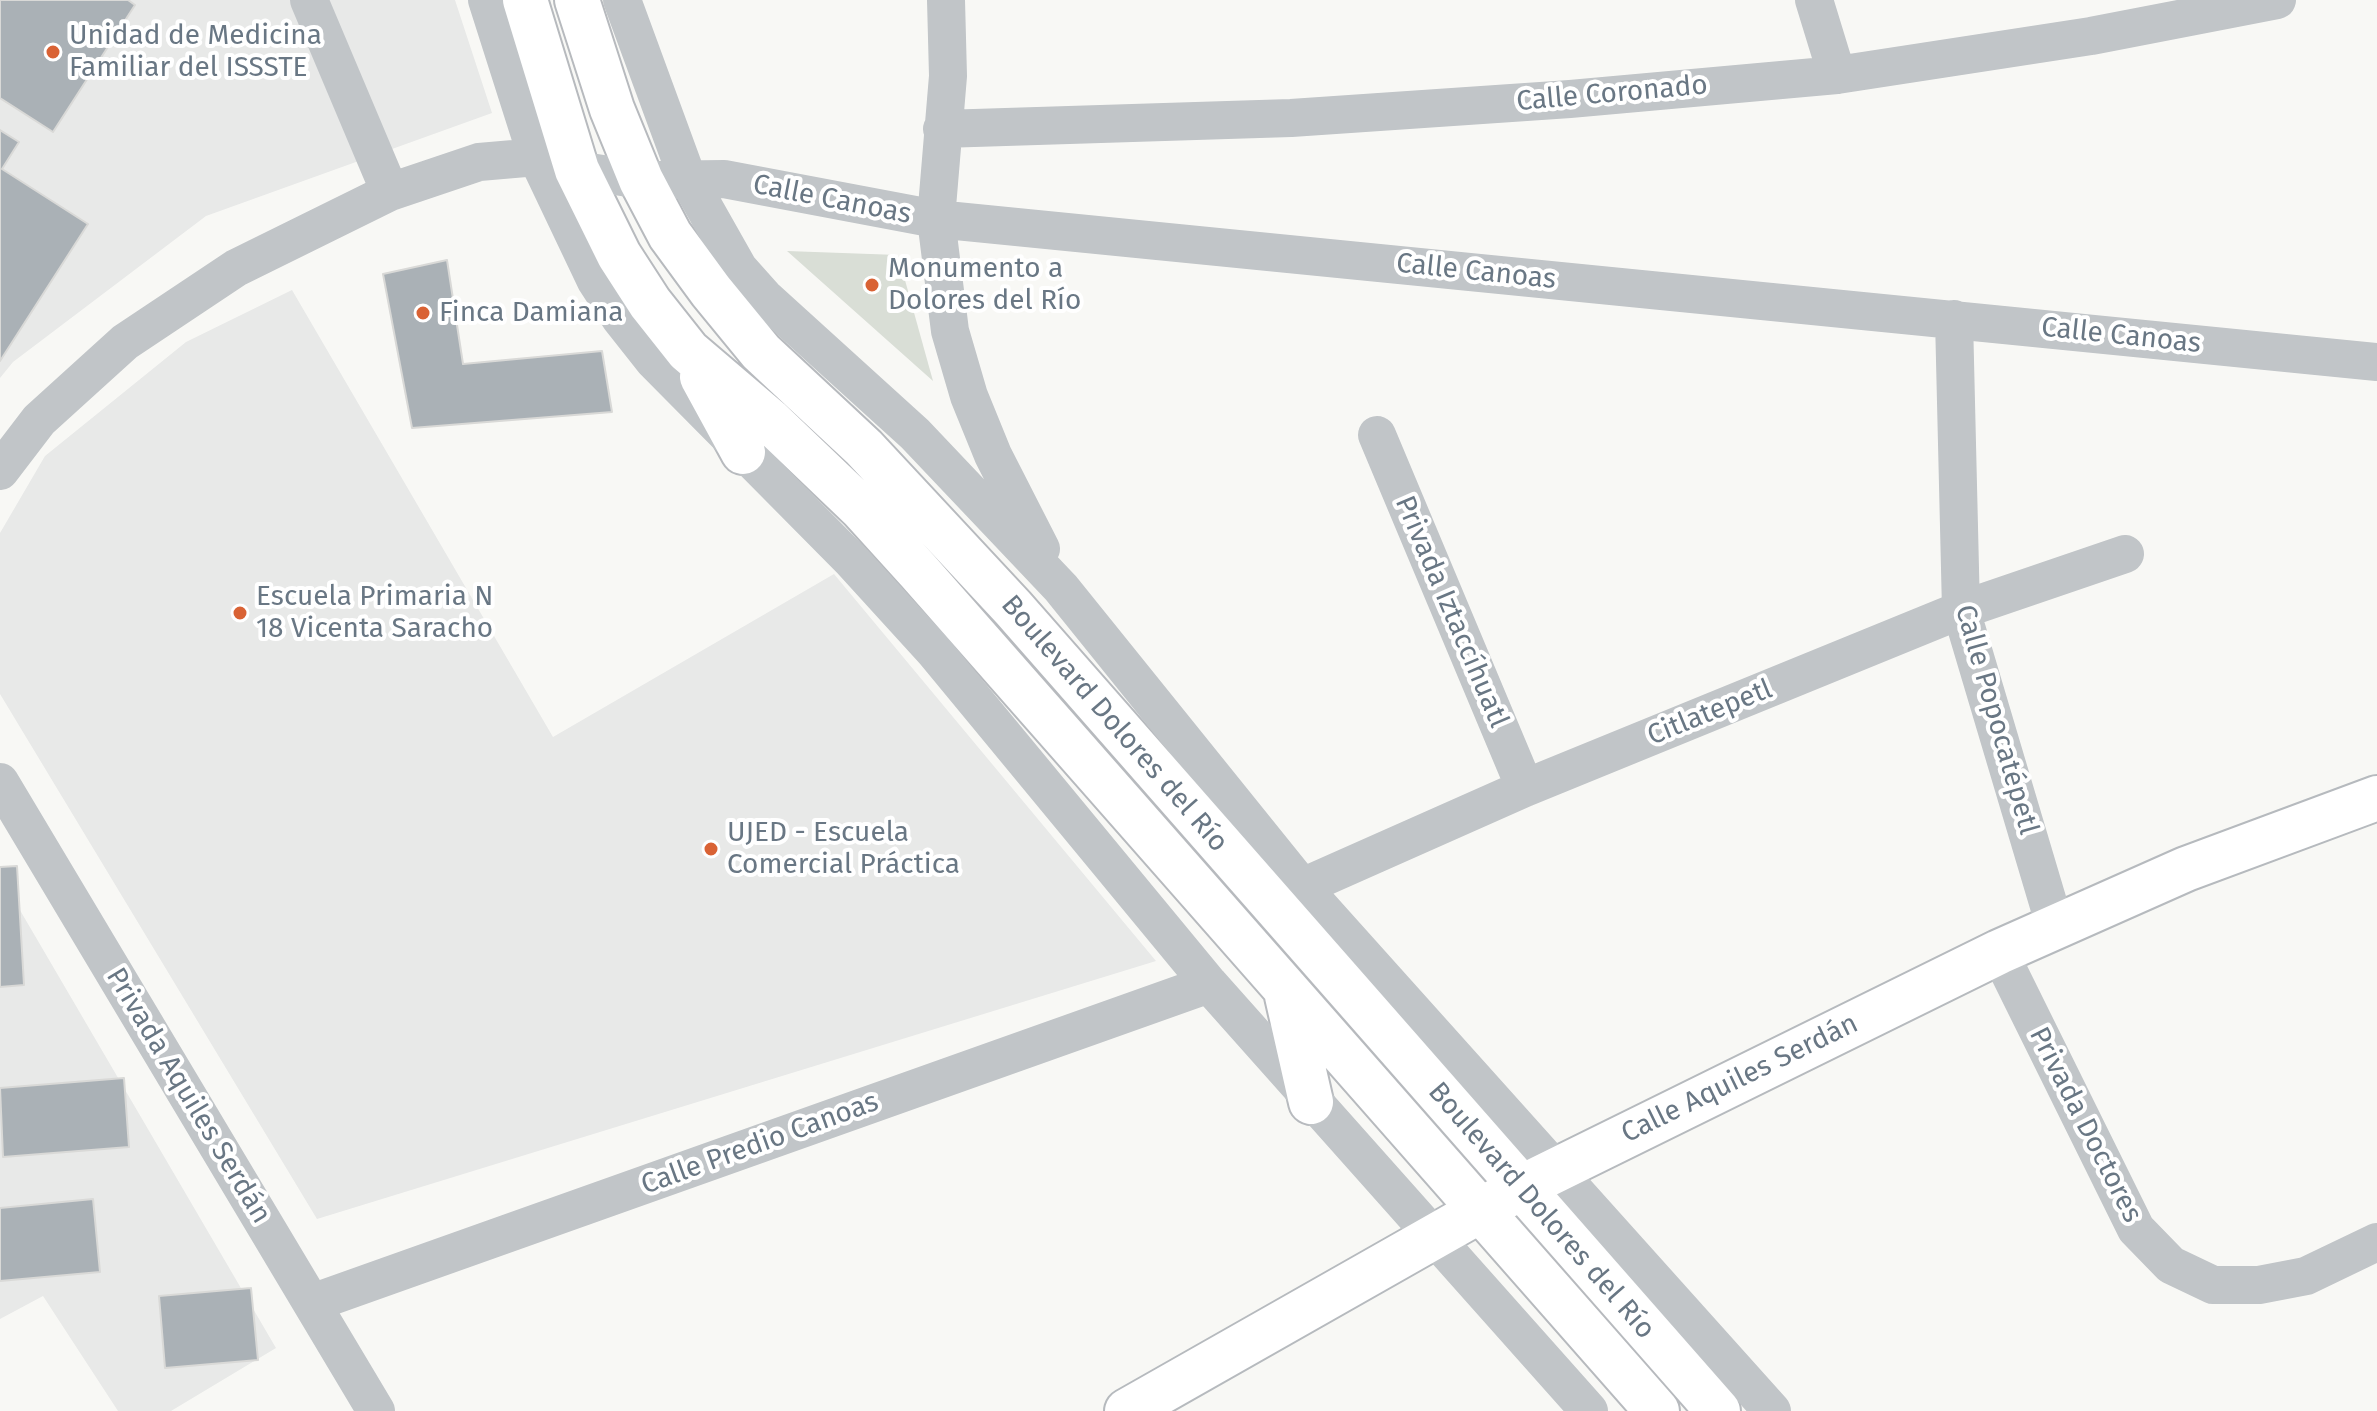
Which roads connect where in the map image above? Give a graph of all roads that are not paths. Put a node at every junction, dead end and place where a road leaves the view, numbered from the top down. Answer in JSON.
{"nodes":[{"id":1,"x":309,"y":0,"type":"edge"},
{"id":2,"x":487,"y":0,"type":"edge"},
{"id":3,"x":525,"y":0,"type":"edge"},
{"id":4,"x":577,"y":0,"type":"edge"},
{"id":5,"x":622,"y":0,"type":"edge"},
{"id":6,"x":946,"y":0,"type":"edge"},
{"id":7,"x":1814,"y":0,"type":"edge"},
{"id":8,"x":2277,"y":0,"type":"edge"},
{"id":9,"x":1837,"y":75,"type":"junction"},
{"id":10,"x":942,"y":129,"type":"junction"},
{"id":11,"x":537,"y":157,"type":"junction"},
{"id":12,"x":577,"y":170,"type":"junction"},
{"id":13,"x":687,"y":177,"type":"junction"},
{"id":14,"x":641,"y":180,"type":"junction"},
{"id":15,"x":390,"y":192,"type":"junction"},
{"id":16,"x":936,"y":219,"type":"junction"},
{"id":17,"x":1954,"y":319,"type":"junction"},
{"id":18,"x":688,"y":351,"type":"junction"},
{"id":19,"x":2377,"y":362,"type":"edge"},
{"id":20,"x":1377,"y":435,"type":"dead end"},
{"id":21,"x":743,"y":452,"type":"junction"},
{"id":22,"x":0,"y":471,"type":"edge"},
{"id":23,"x":2125,"y":554,"type":"dead end"},
{"id":24,"x":1061,"y":588,"type":"junction"},
{"id":25,"x":1961,"y":610,"type":"junction"},
{"id":26,"x":0,"y":782,"type":"edge"},
{"id":27,"x":1525,"y":788,"type":"junction"},
{"id":28,"x":2377,"y":798,"type":"edge"},
{"id":29,"x":1302,"y":887,"type":"junction"},
{"id":30,"x":2055,"y":926,"type":"junction"},
{"id":31,"x":1999,"y":952,"type":"junction"},
{"id":32,"x":1209,"y":984,"type":"junction"},
{"id":33,"x":1286,"y":993,"type":"junction"},
{"id":34,"x":1311,"y":1102,"type":"junction"},
{"id":35,"x":1538,"y":1179,"type":"junction"},
{"id":36,"x":1479,"y":1210,"type":"junction"},
{"id":37,"x":1431,"y":1235,"type":"junction"},
{"id":38,"x":2377,"y":1242,"type":"edge"},
{"id":39,"x":312,"y":1303,"type":"junction"},
{"id":40,"x":376,"y":1411,"type":"edge"},
{"id":41,"x":1127,"y":1411,"type":"edge"},
{"id":42,"x":1589,"y":1411,"type":"edge"},
{"id":43,"x":1657,"y":1411,"type":"edge"},
{"id":44,"x":1718,"y":1411,"type":"edge"},
{"id":45,"x":1772,"y":1411,"type":"edge"}],
"edges":[{"from":1,"to":15,"type":"street"},
{"from":2,"to":11,"type":"street"},
{"from":3,"to":12,"type":"main road","name":"Boulevard Dolores del Río"},
{"from":4,"to":14,"type":"main road","name":"Boulevard Dolores del Río"},
{"from":5,"to":13,"type":"street"},
{"from":6,"to":10,"type":"street"},
{"from":7,"to":9,"type":"street"},
{"from":8,"to":9,"type":"street","name":"Calle Coronado"},
{"from":9,"to":10,"type":"street","name":"Calle Coronado"},
{"from":10,"to":16,"type":"street"},
{"from":11,"to":12,"type":"street","name":"Calle Canoas"},
{"from":11,"to":15,"type":"street"},
{"from":11,"to":21,"type":"street"},
{"from":12,"to":14,"type":"street","name":"Calle Canoas"},
{"from":12,"to":18,"type":"main road","name":"Boulevard Dolores del Río"},
{"from":13,"to":14,"type":"street","name":"Calle Canoas"},
{"from":13,"to":16,"type":"street","name":"Calle Canoas"},
{"from":13,"to":24,"type":"street"},
{"from":14,"to":35,"type":"main road","name":"Boulevard Dolores del Río"},
{"from":15,"to":22,"type":"street"},
{"from":16,"to":17,"type":"street","name":"Calle Canoas"},
{"from":16,"to":24,"type":"street"},
{"from":17,"to":19,"type":"street","name":"Calle Canoas"},
{"from":17,"to":25,"type":"street","name":"Calle Popocatépetl"},
{"from":18,"to":21,"type":"main road"},
{"from":18,"to":33,"type":"main road","name":"Boulevard Dolores del Río"},
{"from":20,"to":27,"type":"street","name":"Privada Iztaccíhuatl"},
{"from":21,"to":32,"type":"street"},
{"from":23,"to":25,"type":"street","name":"Citlatepetl"},
{"from":24,"to":29,"type":"street"},
{"from":25,"to":27,"type":"street","name":"Citlatepetl"},
{"from":25,"to":30,"type":"street","name":"Calle Popocatépetl"},
{"from":26,"to":39,"type":"street","name":"Privada Aquiles Serdán"},
{"from":27,"to":29,"type":"street","name":"Citlatepetl"},
{"from":28,"to":30,"type":"main road","name":"Calle Aquiles Serdán"},
{"from":29,"to":35,"type":"street"},
{"from":30,"to":31,"type":"main road","name":"Calle Aquiles Serdán"},
{"from":31,"to":35,"type":"main road","name":"Calle Aquiles Serdán"},
{"from":31,"to":38,"type":"street","name":"Privada Doctores"},
{"from":32,"to":34,"type":"street"},
{"from":32,"to":39,"type":"street","name":"Calle Predio Canoas"},
{"from":33,"to":34,"type":"main road"},
{"from":33,"to":36,"type":"main road","name":"Boulevard Dolores del Río"},
{"from":34,"to":37,"type":"street"},
{"from":35,"to":36,"type":"main road","name":"Calle Aquiles Serdán"},
{"from":35,"to":44,"type":"main road","name":"Boulevard Dolores del Río"},
{"from":35,"to":45,"type":"street"},
{"from":36,"to":37,"type":"main road","name":"Calle Aquiles Serdán"},
{"from":36,"to":43,"type":"main road","name":"Boulevard Dolores del Río"},
{"from":37,"to":41,"type":"main road","name":"Calle Aquiles Serdán"},
{"from":37,"to":42,"type":"street"},
{"from":39,"to":40,"type":"street","name":"Privada Aquiles Serdán"}]}
